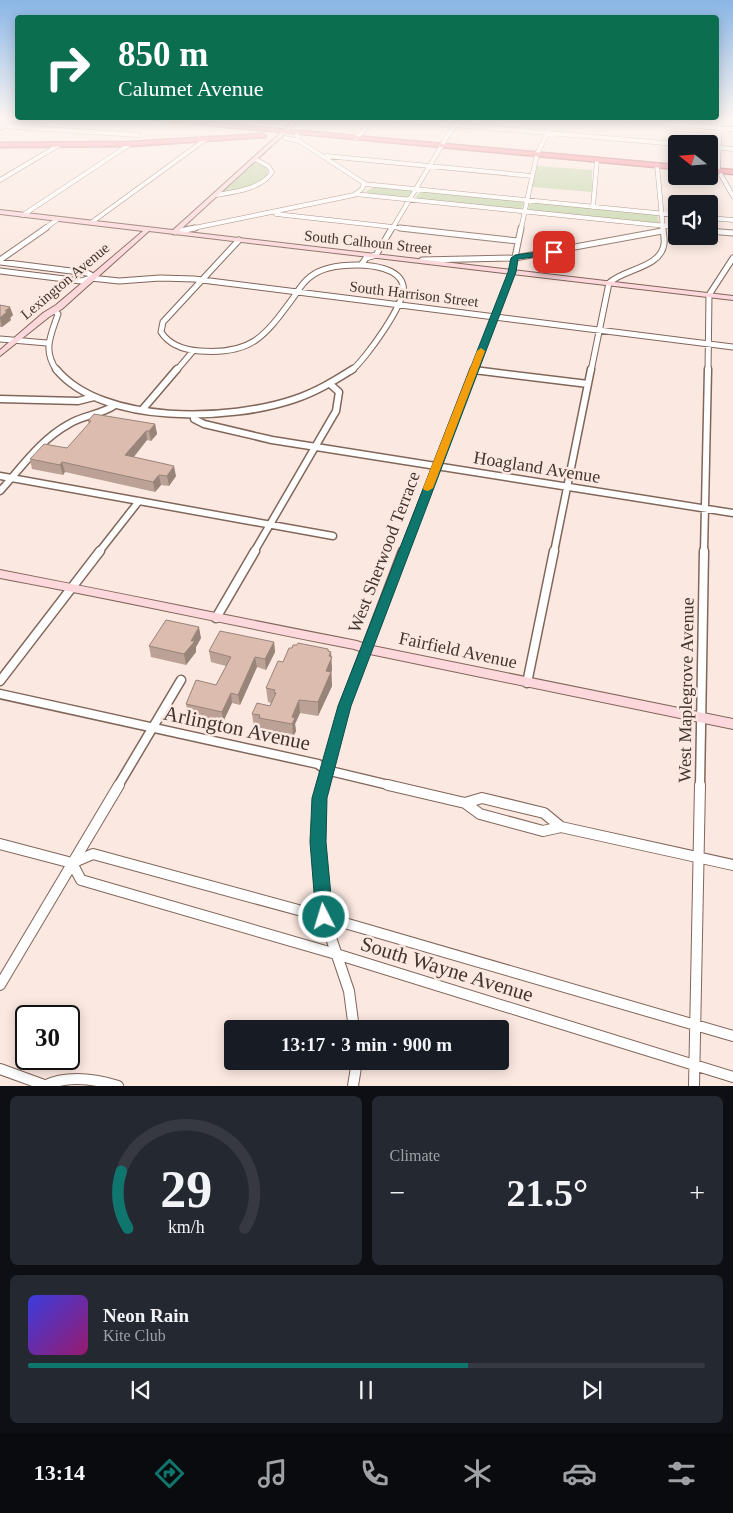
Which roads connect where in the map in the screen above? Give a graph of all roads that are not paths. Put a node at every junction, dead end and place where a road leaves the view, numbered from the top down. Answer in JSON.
{"nodes":[{"id":1,"x":19,"y":169,"type":"edge"},
{"id":2,"x":93,"y":169,"type":"edge"},
{"id":3,"x":165,"y":169,"type":"edge"},
{"id":4,"x":245,"y":169,"type":"edge"},
{"id":5,"x":269,"y":169,"type":"edge"},
{"id":6,"x":342,"y":169,"type":"edge"},
{"id":7,"x":429,"y":169,"type":"edge"},
{"id":8,"x":458,"y":169,"type":"edge"},
{"id":9,"x":534,"y":169,"type":"edge"},
{"id":10,"x":596,"y":169,"type":"edge"},
{"id":11,"x":657,"y":169,"type":"edge"},
{"id":12,"x":720,"y":169,"type":"edge"},
{"id":13,"x":733,"y":172,"type":"edge"},
{"id":14,"x":720,"y":173,"type":"junction"},
{"id":15,"x":532,"y":176,"type":"junction"},
{"id":16,"x":0,"y":180,"type":"edge"},
{"id":17,"x":364,"y":184,"type":"junction"},
{"id":18,"x":417,"y":189,"type":"junction"},
{"id":19,"x":355,"y":194,"type":"junction"},
{"id":20,"x":216,"y":195,"type":"junction"},
{"id":21,"x":733,"y":196,"type":"edge"},
{"id":22,"x":410,"y":200,"type":"junction"},
{"id":23,"x":527,"y":200,"type":"junction"},
{"id":24,"x":593,"y":206,"type":"junction"},
{"id":25,"x":0,"y":212,"type":"edge"},
{"id":26,"x":525,"y":212,"type":"junction"},
{"id":27,"x":269,"y":213,"type":"junction"},
{"id":28,"x":661,"y":213,"type":"junction"},
{"id":29,"x":668,"y":214,"type":"edge"},
{"id":30,"x":23,"y":215,"type":"junction"},
{"id":31,"x":58,"y":219,"type":"junction"},
{"id":32,"x":718,"y":219,"type":"edge"},
{"id":33,"x":733,"y":220,"type":"edge"},
{"id":34,"x":92,"y":222,"type":"junction"},
{"id":35,"x":393,"y":227,"type":"junction"},
{"id":36,"x":662,"y":228,"type":"junction"},
{"id":37,"x":668,"y":228,"type":"edge"},
{"id":38,"x":148,"y":229,"type":"junction"},
{"id":39,"x":175,"y":232,"type":"junction"},
{"id":40,"x":718,"y":232,"type":"edge"},
{"id":41,"x":733,"y":233,"type":"edge"},
{"id":42,"x":239,"y":240,"type":"junction"},
{"id":43,"x":518,"y":240,"type":"junction"},
{"id":44,"x":376,"y":255,"type":"junction"},
{"id":45,"x":515,"y":258,"type":"junction"},
{"id":46,"x":733,"y":258,"type":"edge"},
{"id":47,"x":0,"y":261,"type":"edge"},
{"id":48,"x":456,"y":263,"type":"junction"},
{"id":49,"x":361,"y":265,"type":"junction"},
{"id":50,"x":375,"y":267,"type":"junction"},
{"id":51,"x":0,"y":271,"type":"edge"},
{"id":52,"x":512,"y":272,"type":"junction"},
{"id":53,"x":90,"y":278,"type":"junction"},
{"id":54,"x":202,"y":280,"type":"junction"},
{"id":55,"x":609,"y":283,"type":"junction"},
{"id":56,"x":297,"y":292,"type":"junction"},
{"id":57,"x":709,"y":295,"type":"junction"},
{"id":58,"x":733,"y":298,"type":"edge"},
{"id":59,"x":397,"y":304,"type":"junction"},
{"id":60,"x":54,"y":310,"type":"junction"},
{"id":61,"x":494,"y":317,"type":"junction"},
{"id":62,"x":600,"y":330,"type":"junction"},
{"id":63,"x":0,"y":338,"type":"edge"},
{"id":64,"x":15,"y":341,"type":"junction"},
{"id":65,"x":47,"y":342,"type":"junction"},
{"id":66,"x":709,"y":344,"type":"junction"},
{"id":67,"x":733,"y":347,"type":"edge"},
{"id":68,"x":193,"y":351,"type":"junction"},
{"id":69,"x":0,"y":354,"type":"edge"},
{"id":70,"x":474,"y":370,"type":"junction"},
{"id":71,"x":330,"y":384,"type":"junction"},
{"id":72,"x":588,"y":384,"type":"junction"},
{"id":73,"x":94,"y":397,"type":"junction"},
{"id":74,"x":0,"y":399,"type":"edge"},
{"id":75,"x":115,"y":404,"type":"junction"},
{"id":76,"x":142,"y":410,"type":"junction"},
{"id":77,"x":194,"y":415,"type":"junction"},
{"id":78,"x":315,"y":447,"type":"junction"},
{"id":79,"x":436,"y":466,"type":"junction"},
{"id":80,"x":0,"y":476,"type":"edge"},
{"id":81,"x":12,"y":478,"type":"junction"},
{"id":82,"x":567,"y":487,"type":"junction"},
{"id":83,"x":0,"y":491,"type":"edge"},
{"id":84,"x":139,"y":501,"type":"junction"},
{"id":85,"x":706,"y":509,"type":"junction"},
{"id":86,"x":733,"y":514,"type":"edge"},
{"id":87,"x":271,"y":524,"type":"junction"},
{"id":88,"x":333,"y":536,"type":"dead end"},
{"id":89,"x":0,"y":574,"type":"edge"},
{"id":90,"x":72,"y":588,"type":"junction"},
{"id":91,"x":216,"y":618,"type":"junction"},
{"id":92,"x":365,"y":649,"type":"junction"},
{"id":93,"x":181,"y":680,"type":"dead end"},
{"id":94,"x":0,"y":681,"type":"edge"},
{"id":95,"x":527,"y":683,"type":"junction"},
{"id":96,"x":0,"y":694,"type":"edge"},
{"id":97,"x":701,"y":718,"type":"junction"},
{"id":98,"x":733,"y":724,"type":"edge"},
{"id":99,"x":152,"y":729,"type":"junction"},
{"id":100,"x":326,"y":770,"type":"junction"},
{"id":101,"x":465,"y":803,"type":"junction"},
{"id":102,"x":561,"y":827,"type":"junction"},
{"id":103,"x":0,"y":844,"type":"edge"},
{"id":104,"x":698,"y":857,"type":"junction"},
{"id":105,"x":72,"y":862,"type":"junction"},
{"id":106,"x":733,"y":865,"type":"edge"},
{"id":107,"x":324,"y":917,"type":"junction"},
{"id":108,"x":336,"y":954,"type":"junction"},
{"id":109,"x":0,"y":984,"type":"edge"},
{"id":110,"x":353,"y":1020,"type":"edge"},
{"id":111,"x":696,"y":1025,"type":"junction"},
{"id":112,"x":733,"y":1036,"type":"edge"},
{"id":113,"x":695,"y":1065,"type":"junction"},
{"id":114,"x":0,"y":1069,"type":"edge"},
{"id":115,"x":356,"y":1070,"type":"edge"},
{"id":116,"x":733,"y":1077,"type":"edge"},
{"id":117,"x":44,"y":1085,"type":"edge"},
{"id":118,"x":118,"y":1086,"type":"edge"},
{"id":119,"x":353,"y":1086,"type":"edge"},
{"id":120,"x":694,"y":1086,"type":"edge"}],
"edges":[{"from":1,"to":16,"type":"street"},
{"from":2,"to":30,"type":"street"},
{"from":3,"to":34,"type":"street"},
{"from":4,"to":20,"type":"street"},
{"from":5,"to":20,"type":"street"},
{"from":6,"to":17,"type":"street"},
{"from":7,"to":18,"type":"street"},
{"from":8,"to":15,"type":"street"},
{"from":9,"to":15,"type":"street","name":"West Sherwood Terrace"},
{"from":10,"to":24,"type":"street"},
{"from":11,"to":28,"type":"street"},
{"from":12,"to":14,"type":"street"},
{"from":13,"to":14,"type":"highway"},
{"from":14,"to":21,"type":"street"},
{"from":15,"to":23,"type":"street","name":"West Sherwood Terrace"},
{"from":17,"to":18,"type":"street"},
{"from":17,"to":19,"type":"street"},
{"from":18,"to":22,"type":"street"},
{"from":18,"to":23,"type":"street"},
{"from":19,"to":22,"type":"street"},
{"from":19,"to":27,"type":"street"},
{"from":20,"to":39,"type":"street"},
{"from":22,"to":26,"type":"street"},
{"from":22,"to":35,"type":"street"},
{"from":23,"to":24,"type":"street"},
{"from":23,"to":26,"type":"street","name":"West Sherwood Terrace"},
{"from":24,"to":28,"type":"street"},
{"from":25,"to":30,"type":"street","name":"South Calhoun Street"},
{"from":26,"to":36,"type":"street"},
{"from":26,"to":43,"type":"street","name":"West Sherwood Terrace"},
{"from":27,"to":35,"type":"street"},
{"from":27,"to":39,"type":"street"},
{"from":28,"to":29,"type":"street"},
{"from":28,"to":36,"type":"street"},
{"from":30,"to":31,"type":"street","name":"South Calhoun Street"},
{"from":31,"to":34,"type":"street","name":"South Calhoun Street"},
{"from":31,"to":47,"type":"street"},
{"from":32,"to":33,"type":"street"},
{"from":34,"to":38,"type":"street","name":"South Calhoun Street"},
{"from":35,"to":43,"type":"street"},
{"from":35,"to":44,"type":"street"},
{"from":36,"to":37,"type":"street"},
{"from":36,"to":45,"type":"street"},
{"from":36,"to":55,"type":"street"},
{"from":38,"to":39,"type":"street","name":"South Calhoun Street"},
{"from":38,"to":53,"type":"street","name":"Lexington Avenue"},
{"from":39,"to":42,"type":"street","name":"South Calhoun Street"},
{"from":40,"to":41,"type":"street"},
{"from":42,"to":44,"type":"street","name":"South Calhoun Street"},
{"from":42,"to":54,"type":"street"},
{"from":43,"to":45,"type":"street","name":"West Sherwood Terrace"},
{"from":44,"to":48,"type":"street","name":"South Calhoun Street"},
{"from":44,"to":49,"type":"street"},
{"from":44,"to":50,"type":"street"},
{"from":45,"to":48,"type":"street"},
{"from":45,"to":52,"type":"street","name":"West Sherwood Terrace"},
{"from":46,"to":57,"type":"street"},
{"from":47,"to":53,"type":"street","name":"South Harrison Street"},
{"from":48,"to":52,"type":"street","name":"South Calhoun Street"},
{"from":49,"to":50,"type":"street"},
{"from":49,"to":56,"type":"street"},
{"from":50,"to":59,"type":"street"},
{"from":51,"to":53,"type":"street","name":"South Harrison Street"},
{"from":52,"to":55,"type":"street","name":"South Calhoun Street"},
{"from":52,"to":61,"type":"street","name":"West Sherwood Terrace"},
{"from":53,"to":54,"type":"street","name":"South Harrison Street"},
{"from":53,"to":60,"type":"street","name":"Lexington Avenue"},
{"from":54,"to":56,"type":"street","name":"South Harrison Street"},
{"from":54,"to":68,"type":"street"},
{"from":55,"to":57,"type":"street","name":"South Calhoun Street"},
{"from":55,"to":62,"type":"street"},
{"from":56,"to":59,"type":"street","name":"South Harrison Street"},
{"from":56,"to":68,"type":"street"},
{"from":57,"to":58,"type":"street","name":"South Calhoun Street"},
{"from":57,"to":66,"type":"street","name":"West Maplegrove Avenue"},
{"from":59,"to":61,"type":"street","name":"South Harrison Street"},
{"from":59,"to":71,"type":"street"},
{"from":60,"to":64,"type":"street","name":"Lexington Avenue"},
{"from":60,"to":65,"type":"street"},
{"from":61,"to":62,"type":"street","name":"South Harrison Street"},
{"from":61,"to":70,"type":"street","name":"West Sherwood Terrace"},
{"from":62,"to":66,"type":"street","name":"South Harrison Street"},
{"from":62,"to":72,"type":"street"},
{"from":63,"to":64,"type":"street"},
{"from":64,"to":65,"type":"street"},
{"from":64,"to":69,"type":"street","name":"Lexington Avenue"},
{"from":65,"to":73,"type":"street"},
{"from":66,"to":67,"type":"street","name":"South Harrison Street"},
{"from":66,"to":85,"type":"street","name":"West Maplegrove Avenue"},
{"from":68,"to":76,"type":"street"},
{"from":70,"to":72,"type":"street"},
{"from":70,"to":79,"type":"street","name":"West Sherwood Terrace"},
{"from":71,"to":77,"type":"street"},
{"from":71,"to":78,"type":"street"},
{"from":72,"to":82,"type":"street"},
{"from":73,"to":74,"type":"street"},
{"from":73,"to":75,"type":"street"},
{"from":75,"to":76,"type":"street"},
{"from":75,"to":81,"type":"street"},
{"from":76,"to":77,"type":"street"},
{"from":77,"to":78,"type":"street","name":"Hoagland Avenue"},
{"from":78,"to":79,"type":"street","name":"Hoagland Avenue"},
{"from":78,"to":87,"type":"street"},
{"from":79,"to":82,"type":"street","name":"Hoagland Avenue"},
{"from":79,"to":92,"type":"street","name":"West Sherwood Terrace"},
{"from":80,"to":81,"type":"street"},
{"from":81,"to":83,"type":"street"},
{"from":81,"to":84,"type":"street"},
{"from":82,"to":85,"type":"street","name":"Hoagland Avenue"},
{"from":82,"to":95,"type":"street"},
{"from":84,"to":87,"type":"street"},
{"from":84,"to":90,"type":"street"},
{"from":85,"to":86,"type":"street","name":"Hoagland Avenue"},
{"from":85,"to":97,"type":"street","name":"West Maplegrove Avenue"},
{"from":87,"to":88,"type":"street"},
{"from":87,"to":91,"type":"street"},
{"from":89,"to":90,"type":"street","name":"Fairfield Avenue"},
{"from":90,"to":91,"type":"street","name":"Fairfield Avenue"},
{"from":90,"to":94,"type":"street"},
{"from":91,"to":92,"type":"street","name":"Fairfield Avenue"},
{"from":92,"to":95,"type":"street","name":"Fairfield Avenue"},
{"from":92,"to":100,"type":"street","name":"West Sherwood Terrace"},
{"from":93,"to":99,"type":"street"},
{"from":95,"to":97,"type":"street","name":"Fairfield Avenue"},
{"from":96,"to":99,"type":"street","name":"Arlington Avenue"},
{"from":97,"to":98,"type":"street","name":"Fairfield Avenue"},
{"from":97,"to":104,"type":"street","name":"West Maplegrove Avenue"},
{"from":99,"to":100,"type":"street","name":"Arlington Avenue"},
{"from":99,"to":105,"type":"street"},
{"from":100,"to":101,"type":"street","name":"Arlington Avenue"},
{"from":100,"to":107,"type":"street","name":"West Sherwood Terrace"},
{"from":101,"to":102,"type":"street","name":"Arlington Avenue"},
{"from":101,"to":102,"type":"street","name":"Arlington Avenue"},
{"from":102,"to":104,"type":"street","name":"Arlington Avenue"},
{"from":103,"to":105,"type":"street"},
{"from":104,"to":106,"type":"street","name":"Arlington Avenue"},
{"from":104,"to":111,"type":"street","name":"West Maplegrove Avenue"},
{"from":105,"to":107,"type":"street","name":"South Wayne Avenue"},
{"from":105,"to":108,"type":"street","name":"South Wayne Avenue"},
{"from":105,"to":109,"type":"street"},
{"from":107,"to":108,"type":"street","name":"West Sherwood Terrace"},
{"from":107,"to":111,"type":"street","name":"South Wayne Avenue"},
{"from":108,"to":110,"type":"street","name":"West Sherwood Terrace"},
{"from":108,"to":113,"type":"street","name":"South Wayne Avenue"},
{"from":111,"to":112,"type":"street","name":"South Wayne Avenue"},
{"from":111,"to":113,"type":"street","name":"West Maplegrove Avenue"},
{"from":113,"to":116,"type":"street","name":"South Wayne Avenue"},
{"from":113,"to":120,"type":"street","name":"West Maplegrove Avenue"},
{"from":114,"to":117,"type":"street"},
{"from":115,"to":119,"type":"street"},
{"from":117,"to":118,"type":"street"}]}
